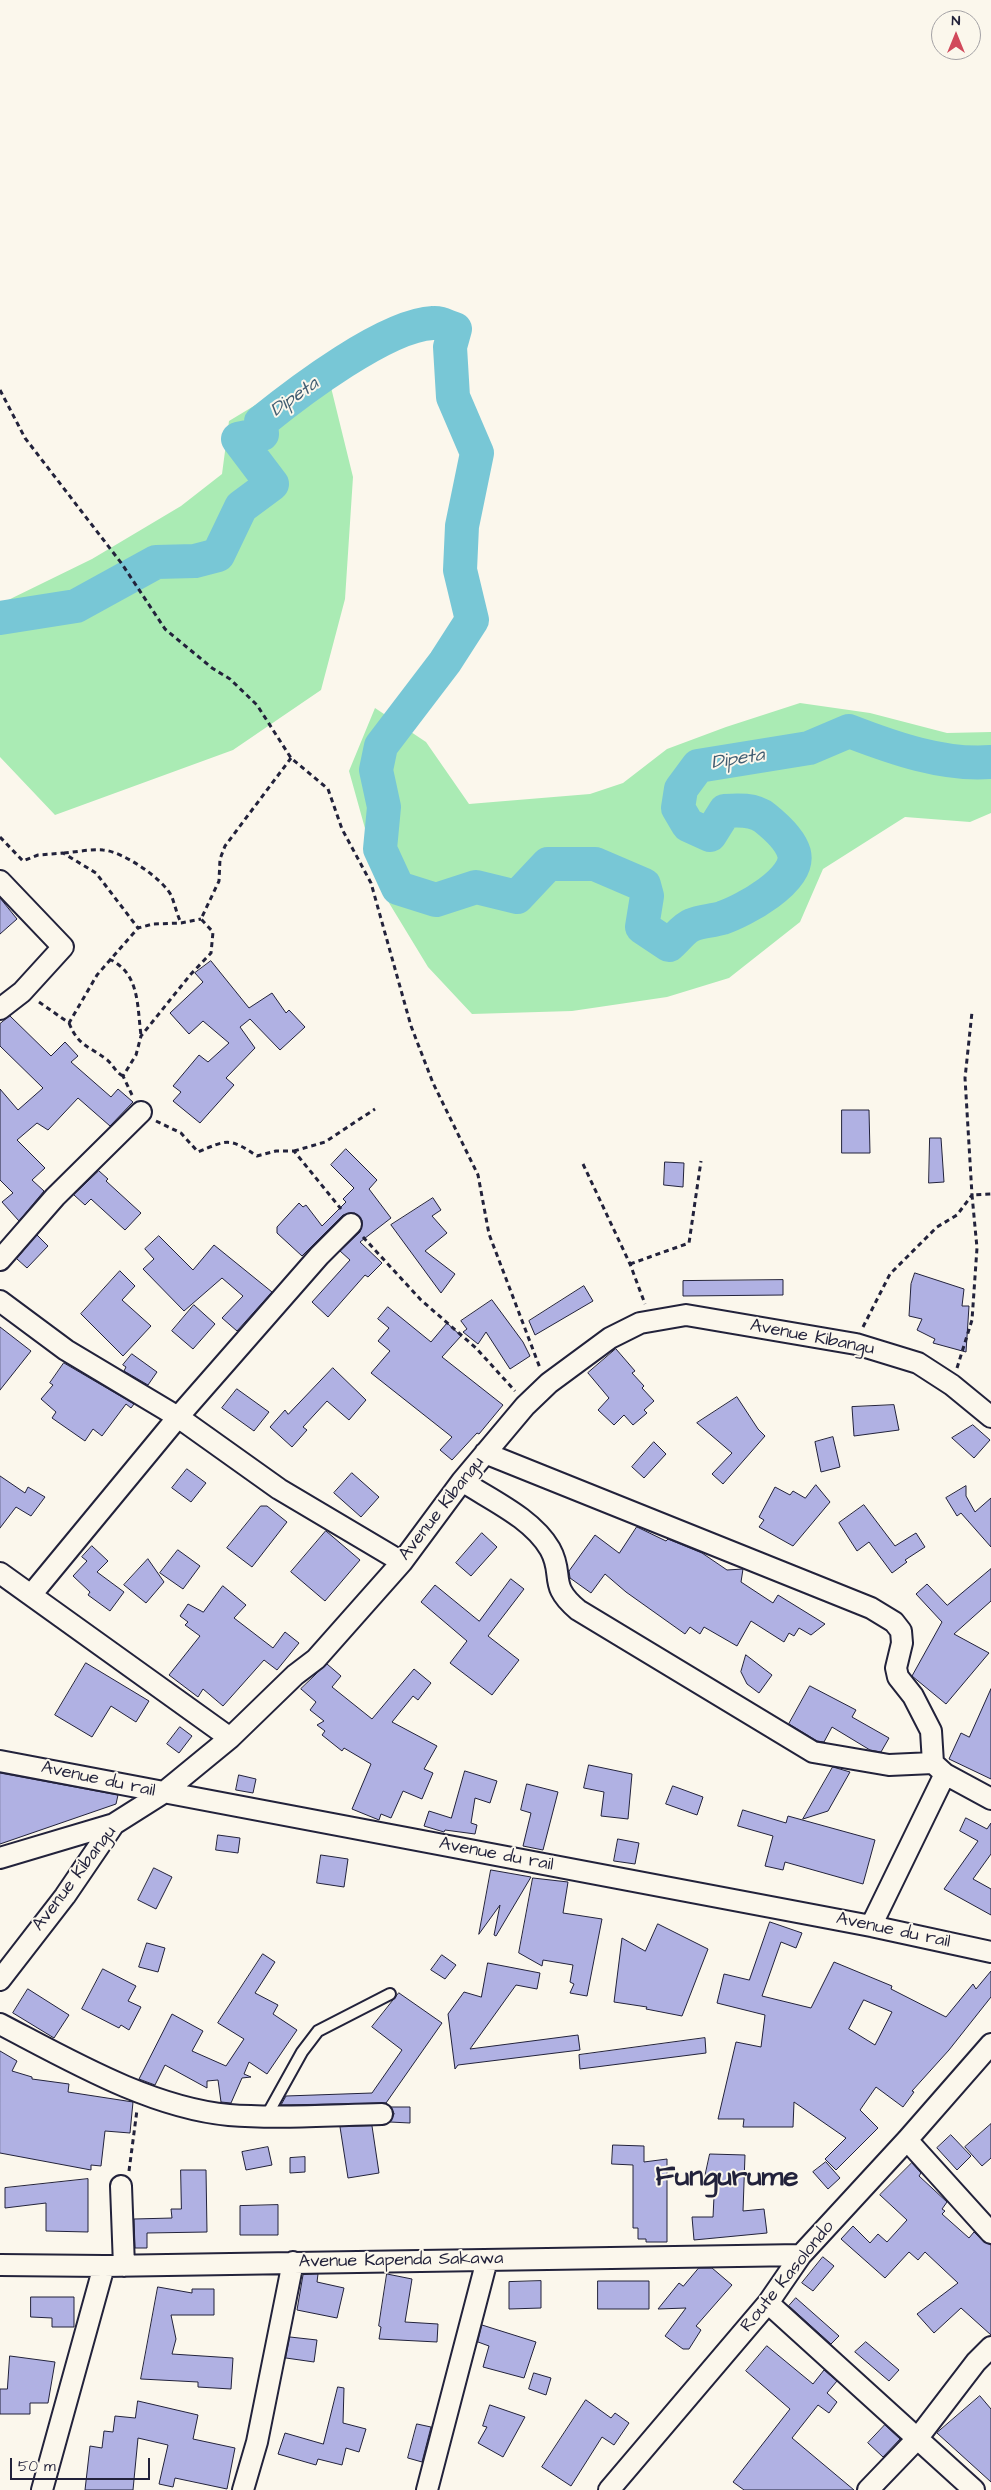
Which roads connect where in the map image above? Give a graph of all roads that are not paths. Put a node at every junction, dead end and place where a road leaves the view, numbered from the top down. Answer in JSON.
{"nodes":[{"id":1,"x":0,"y":881,"type":"edge"},
{"id":2,"x":0,"y":1009,"type":"edge"},
{"id":3,"x":141,"y":1112,"type":"road end"},
{"id":4,"x":351,"y":1224,"type":"dead end"},
{"id":5,"x":0,"y":1260,"type":"edge"},
{"id":6,"x":0,"y":1301,"type":"edge"},
{"id":7,"x":178,"y":1417,"type":"junction"},
{"id":8,"x":991,"y":1417,"type":"edge"},
{"id":9,"x":485,"y":1453,"type":"junction"},
{"id":10,"x":462,"y":1481,"type":"junction"},
{"id":11,"x":402,"y":1562,"type":"junction"},
{"id":12,"x":0,"y":1573,"type":"edge"},
{"id":13,"x":31,"y":1595,"type":"junction"},
{"id":14,"x":230,"y":1738,"type":"junction"},
{"id":15,"x":0,"y":1761,"type":"edge"},
{"id":16,"x":939,"y":1768,"type":"junction"},
{"id":17,"x":163,"y":1793,"type":"junction"},
{"id":18,"x":991,"y":1799,"type":"edge"},
{"id":19,"x":114,"y":1824,"type":"junction"},
{"id":20,"x":0,"y":1858,"type":"edge"},
{"id":21,"x":871,"y":1926,"type":"junction"},
{"id":22,"x":991,"y":1952,"type":"edge"},
{"id":23,"x":0,"y":1980,"type":"edge"},
{"id":24,"x":390,"y":1994,"type":"dead end"},
{"id":25,"x":0,"y":2024,"type":"edge"},
{"id":26,"x":991,"y":2044,"type":"edge"},
{"id":27,"x":382,"y":2114,"type":"dead end"},
{"id":28,"x":267,"y":2115,"type":"junction"},
{"id":29,"x":907,"y":2140,"type":"junction"},
{"id":30,"x":121,"y":2186,"type":"road end"},
{"id":31,"x":991,"y":2233,"type":"edge"},
{"id":32,"x":801,"y":2255,"type":"junction"},
{"id":33,"x":487,"y":2260,"type":"junction"},
{"id":34,"x":292,"y":2262,"type":"junction"},
{"id":35,"x":0,"y":2265,"type":"edge"},
{"id":36,"x":104,"y":2266,"type":"junction"},
{"id":37,"x":124,"y":2266,"type":"junction"},
{"id":38,"x":768,"y":2303,"type":"junction"},
{"id":39,"x":991,"y":2347,"type":"edge"},
{"id":40,"x":917,"y":2439,"type":"junction"},
{"id":41,"x":42,"y":2490,"type":"edge"},
{"id":42,"x":243,"y":2490,"type":"edge"},
{"id":43,"x":427,"y":2490,"type":"edge"},
{"id":44,"x":609,"y":2490,"type":"edge"},
{"id":45,"x":868,"y":2490,"type":"edge"},
{"id":46,"x":974,"y":2490,"type":"edge"}],
"edges":[{"from":1,"to":2,"type":"street"},
{"from":3,"to":5,"type":"street"},
{"from":4,"to":7,"type":"street"},
{"from":6,"to":7,"type":"street"},
{"from":7,"to":11,"type":"street"},
{"from":7,"to":13,"type":"street"},
{"from":8,"to":9,"type":"street","name":"Avenue Kibangu"},
{"from":9,"to":10,"type":"street","name":"Avenue Kibangu"},
{"from":9,"to":16,"type":"street"},
{"from":10,"to":11,"type":"street","name":"Avenue Kibangu"},
{"from":10,"to":16,"type":"street"},
{"from":11,"to":14,"type":"street","name":"Avenue Kibangu"},
{"from":12,"to":13,"type":"street"},
{"from":13,"to":14,"type":"street"},
{"from":14,"to":17,"type":"street","name":"Avenue Kibangu"},
{"from":15,"to":17,"type":"street","name":"Avenue du rail"},
{"from":16,"to":18,"type":"street"},
{"from":16,"to":21,"type":"street"},
{"from":17,"to":19,"type":"street","name":"Avenue Kibangu"},
{"from":17,"to":21,"type":"street","name":"Avenue du rail"},
{"from":19,"to":20,"type":"street"},
{"from":19,"to":23,"type":"street","name":"Avenue Kibangu"},
{"from":21,"to":22,"type":"street","name":"Avenue du rail"},
{"from":24,"to":28,"type":"lane"},
{"from":25,"to":28,"type":"street"},
{"from":26,"to":29,"type":"street","name":"Route Kasolondo"},
{"from":27,"to":28,"type":"street"},
{"from":29,"to":31,"type":"street"},
{"from":29,"to":32,"type":"street","name":"Route Kasolondo"},
{"from":30,"to":37,"type":"street"},
{"from":32,"to":33,"type":"street","name":"Avenue Kapenda Sakawa"},
{"from":32,"to":38,"type":"street","name":"Route Kasolondo"},
{"from":33,"to":34,"type":"street","name":"Avenue Kapenda Sakawa"},
{"from":33,"to":43,"type":"street"},
{"from":34,"to":37,"type":"street","name":"Avenue Kapenda Sakawa"},
{"from":34,"to":42,"type":"street"},
{"from":35,"to":36,"type":"street","name":"Avenue Kapenda Sakawa"},
{"from":36,"to":37,"type":"street","name":"Avenue Kapenda Sakawa"},
{"from":36,"to":41,"type":"street"},
{"from":38,"to":40,"type":"street"},
{"from":38,"to":44,"type":"street","name":"Route Kasolondo"},
{"from":39,"to":40,"type":"street"},
{"from":40,"to":45,"type":"street"},
{"from":40,"to":46,"type":"street"}]}
